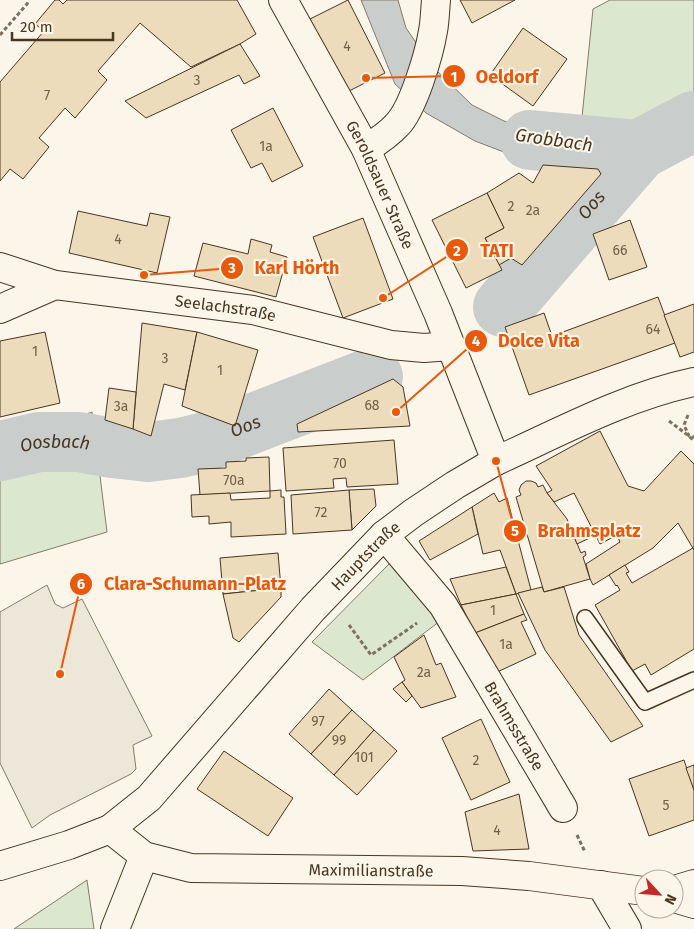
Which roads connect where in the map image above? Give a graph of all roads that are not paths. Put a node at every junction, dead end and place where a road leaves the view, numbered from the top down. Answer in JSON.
{"nodes":[{"id":1,"x":282,"y":0,"type":"edge"},
{"id":2,"x":436,"y":0,"type":"edge"},
{"id":3,"x":366,"y":149,"type":"junction"},
{"id":4,"x":0,"y":267,"type":"edge"},
{"id":5,"x":55,"y":285,"type":"junction"},
{"id":6,"x":0,"y":309,"type":"edge"},
{"id":7,"x":451,"y":346,"type":"junction"},
{"id":8,"x":694,"y":382,"type":"edge"},
{"id":9,"x":496,"y":461,"type":"junction"},
{"id":10,"x":384,"y":535,"type":"junction"},
{"id":11,"x":585,"y":618,"type":"dead end"},
{"id":12,"x":694,"y":680,"type":"edge"},
{"id":13,"x":563,"y":808,"type":"road end"},
{"id":14,"x":110,"y":829,"type":"junction"},
{"id":15,"x":144,"y":856,"type":"junction"},
{"id":16,"x":0,"y":866,"type":"edge"},
{"id":17,"x":601,"y":885,"type":"junction"},
{"id":18,"x":634,"y":890,"type":"edge"},
{"id":19,"x":116,"y":929,"type":"edge"},
{"id":20,"x":627,"y":929,"type":"edge"}],
"edges":[{"from":1,"to":3,"type":"main road","name":"Geroldsauer Straße"},
{"from":2,"to":3,"type":"main road"},
{"from":3,"to":7,"type":"main road","name":"Geroldsauer Straße"},
{"from":4,"to":5,"type":"main road","name":"Seelachstraße"},
{"from":5,"to":6,"type":"main road"},
{"from":5,"to":7,"type":"main road","name":"Seelachstraße"},
{"from":7,"to":9,"type":"main road","name":"Geroldsauer Straße"},
{"from":8,"to":9,"type":"main road","name":"Hauptstraße"},
{"from":9,"to":10,"type":"main road","name":"Hauptstraße"},
{"from":10,"to":13,"type":"main road","name":"Brahmsstraße"},
{"from":10,"to":14,"type":"main road","name":"Hauptstraße"},
{"from":11,"to":12,"type":"lane"},
{"from":14,"to":15,"type":"main road","name":"Maximilianstraße"},
{"from":14,"to":16,"type":"main road","name":"Hauptstraße"},
{"from":15,"to":17,"type":"main road","name":"Maximilianstraße"},
{"from":15,"to":19,"type":"main road"},
{"from":17,"to":18,"type":"main road","name":"Maximilianstraße"},
{"from":17,"to":20,"type":"main road"}]}
